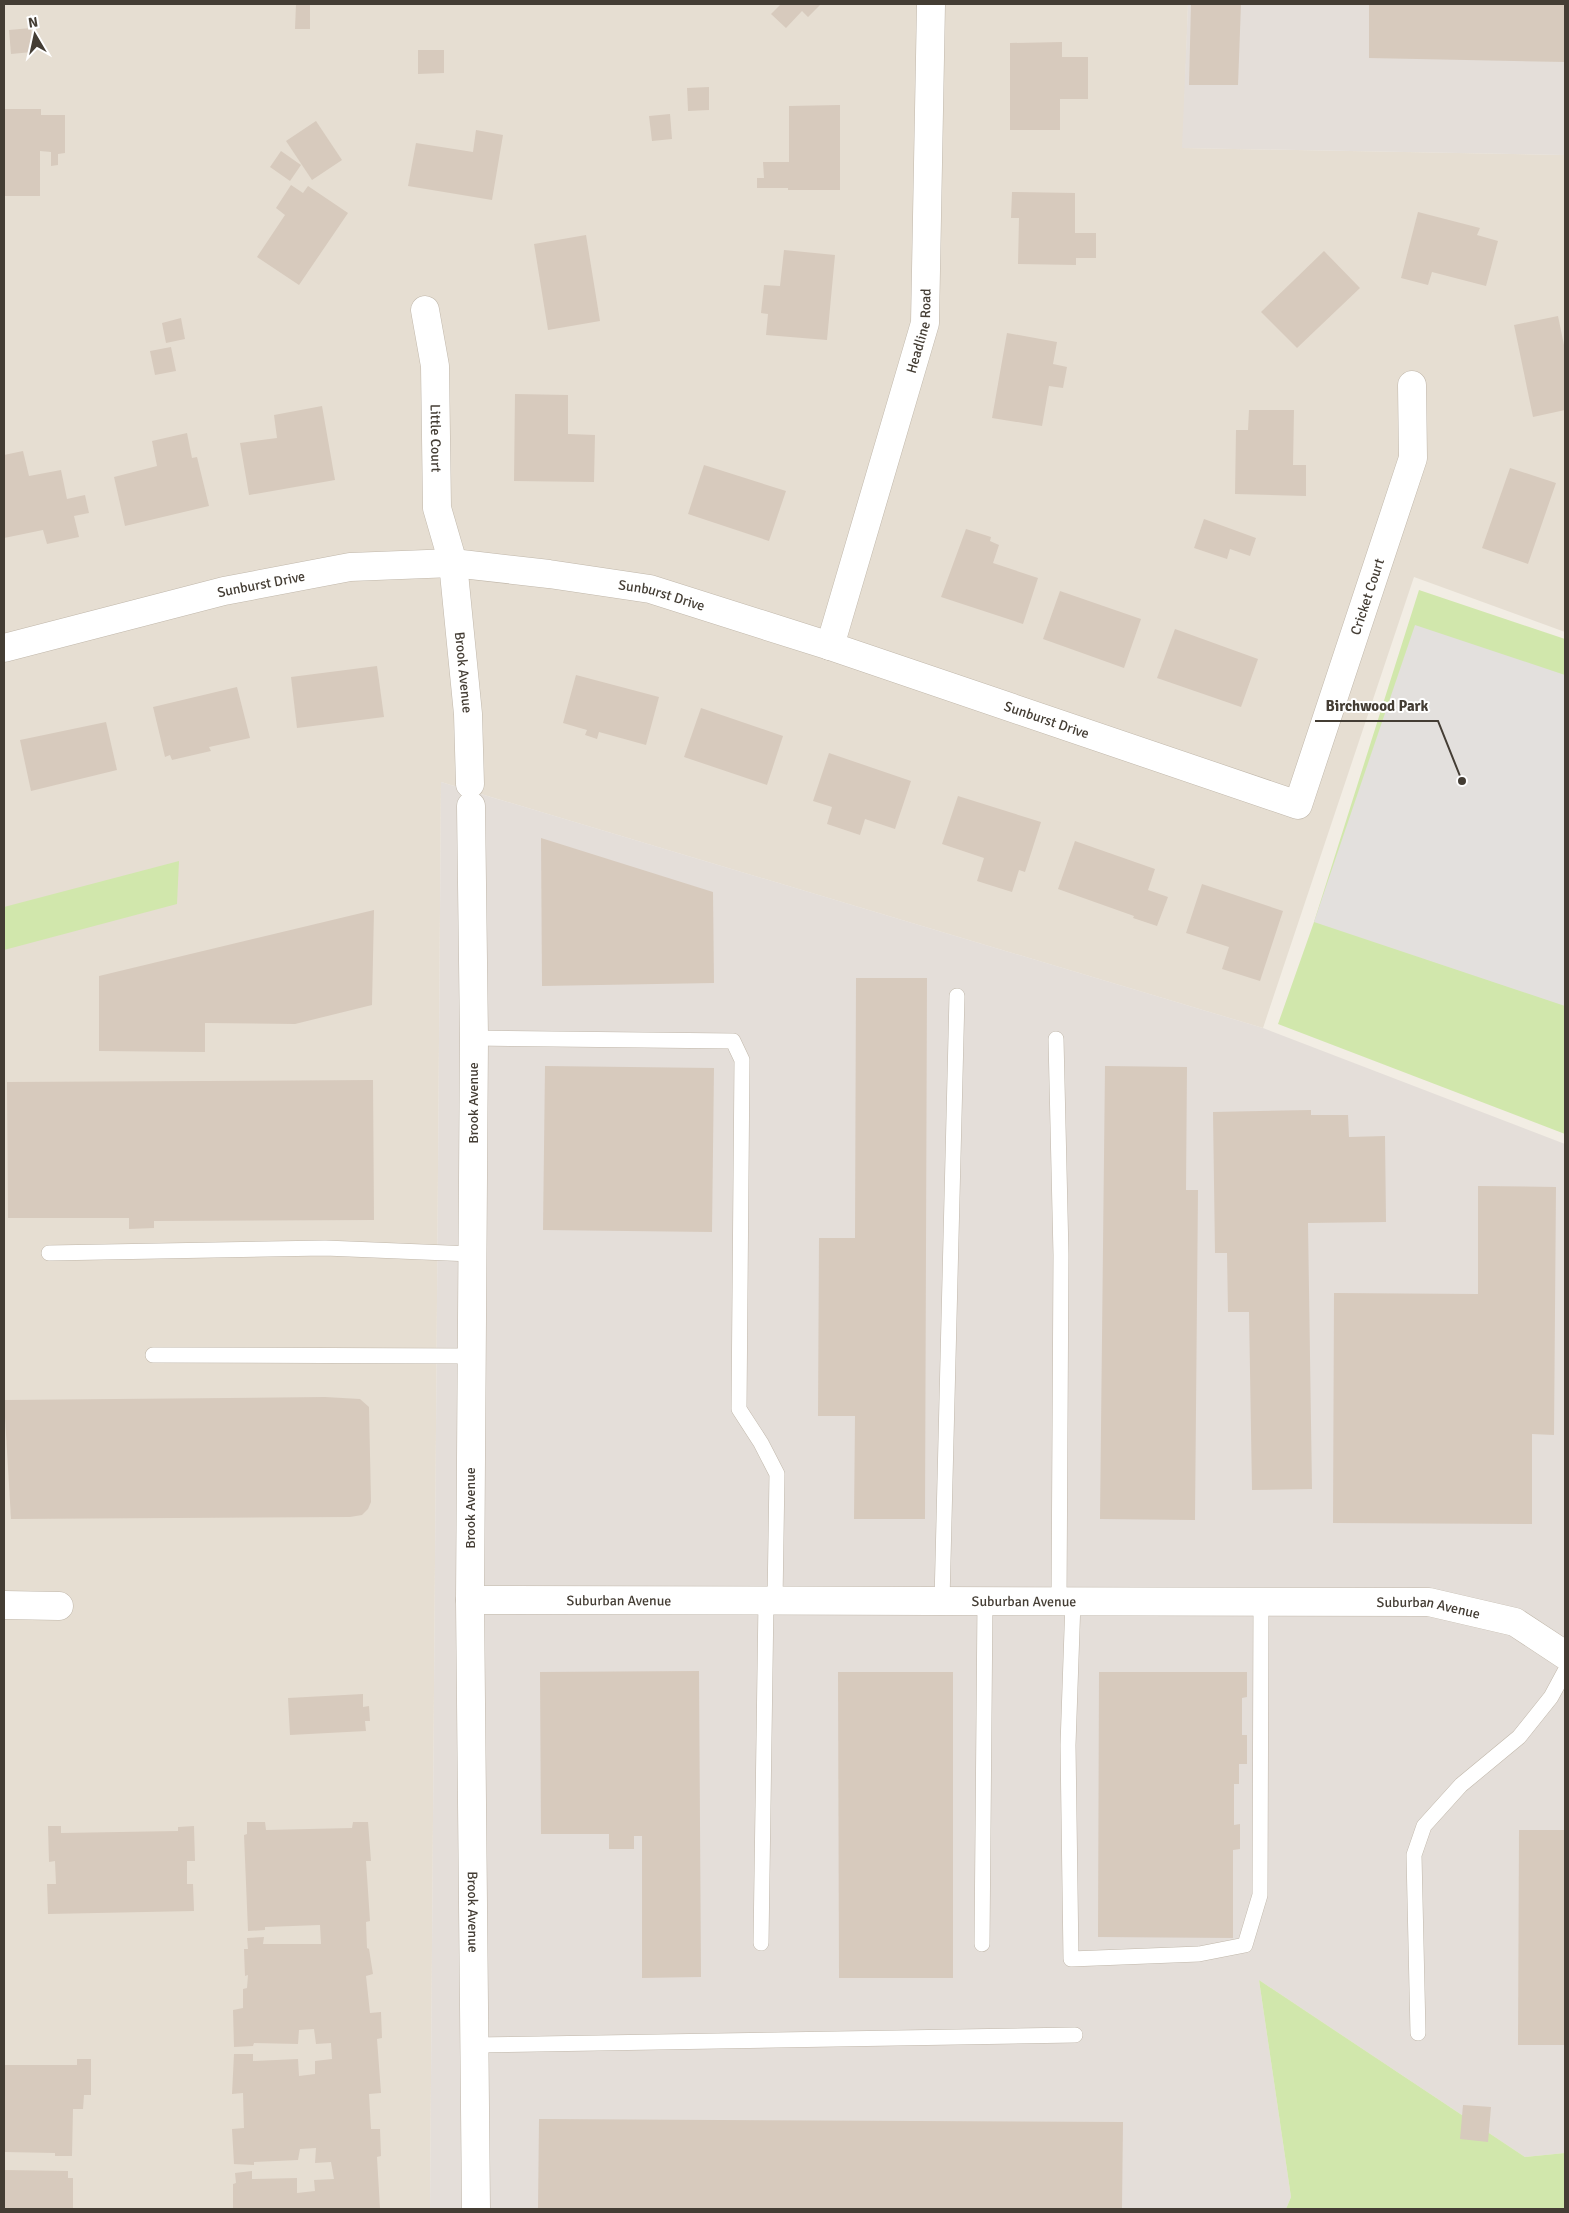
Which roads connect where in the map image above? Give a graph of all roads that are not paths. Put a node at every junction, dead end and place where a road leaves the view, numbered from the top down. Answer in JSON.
{"nodes":[{"id":1,"x":931,"y":4,"type":"edge"},
{"id":2,"x":425,"y":310,"type":"dead end"},
{"id":3,"x":1412,"y":385,"type":"dead end"},
{"id":4,"x":453,"y":563,"type":"junction"},
{"id":5,"x":830,"y":646,"type":"junction"},
{"id":6,"x":4,"y":648,"type":"edge"},
{"id":7,"x":1298,"y":805,"type":"joint"},
{"id":8,"x":956,"y":996,"type":"dead end"},
{"id":9,"x":474,"y":1038,"type":"junction"},
{"id":10,"x":1056,"y":1039,"type":"dead end"},
{"id":11,"x":49,"y":1253,"type":"dead end"},
{"id":12,"x":472,"y":1254,"type":"junction"},
{"id":13,"x":153,"y":1355,"type":"dead end"},
{"id":14,"x":472,"y":1356,"type":"junction"},
{"id":15,"x":470,"y":1600,"type":"junction"},
{"id":16,"x":771,"y":1601,"type":"junction"},
{"id":17,"x":942,"y":1601,"type":"junction"},
{"id":18,"x":985,"y":1601,"type":"junction"},
{"id":19,"x":1066,"y":1601,"type":"junction"},
{"id":20,"x":1261,"y":1601,"type":"junction"},
{"id":21,"x":4,"y":1605,"type":"edge"},
{"id":22,"x":60,"y":1606,"type":"dead end"},
{"id":23,"x":1565,"y":1655,"type":"edge"},
{"id":24,"x":1565,"y":1671,"type":"edge"},
{"id":25,"x":761,"y":1942,"type":"dead end"},
{"id":26,"x":982,"y":1944,"type":"dead end"},
{"id":27,"x":1418,"y":2033,"type":"dead end"},
{"id":28,"x":1075,"y":2036,"type":"dead end"},
{"id":29,"x":474,"y":2045,"type":"junction"},
{"id":30,"x":476,"y":2209,"type":"edge"}],
"edges":[{"from":1,"to":5,"type":"street","name":"Headline Road"},
{"from":2,"to":4,"type":"street","name":"Little Court"},
{"from":3,"to":7,"type":"street","name":"Cricket Court"},
{"from":4,"to":5,"type":"street","name":"Sunburst Drive"},
{"from":4,"to":6,"type":"street","name":"Sunburst Drive"},
{"from":4,"to":9,"type":"street","name":"Brook Avenue"},
{"from":5,"to":7,"type":"street","name":"Sunburst Drive"},
{"from":8,"to":17,"type":"lane"},
{"from":9,"to":12,"type":"street","name":"Brook Avenue"},
{"from":9,"to":16,"type":"lane"},
{"from":10,"to":19,"type":"lane"},
{"from":11,"to":12,"type":"lane"},
{"from":12,"to":14,"type":"street","name":"Brook Avenue"},
{"from":13,"to":14,"type":"lane"},
{"from":14,"to":15,"type":"street","name":"Brook Avenue"},
{"from":15,"to":16,"type":"street","name":"Suburban Avenue"},
{"from":15,"to":29,"type":"street","name":"Brook Avenue"},
{"from":16,"to":17,"type":"street","name":"Suburban Avenue"},
{"from":16,"to":25,"type":"lane"},
{"from":17,"to":18,"type":"street","name":"Suburban Avenue"},
{"from":18,"to":19,"type":"street","name":"Suburban Avenue"},
{"from":18,"to":26,"type":"lane"},
{"from":19,"to":20,"type":"street","name":"Suburban Avenue"},
{"from":19,"to":20,"type":"lane"},
{"from":20,"to":23,"type":"street","name":"Suburban Avenue"},
{"from":21,"to":22,"type":"street"},
{"from":24,"to":27,"type":"lane"},
{"from":28,"to":29,"type":"lane"},
{"from":29,"to":30,"type":"street","name":"Brook Avenue"}]}
